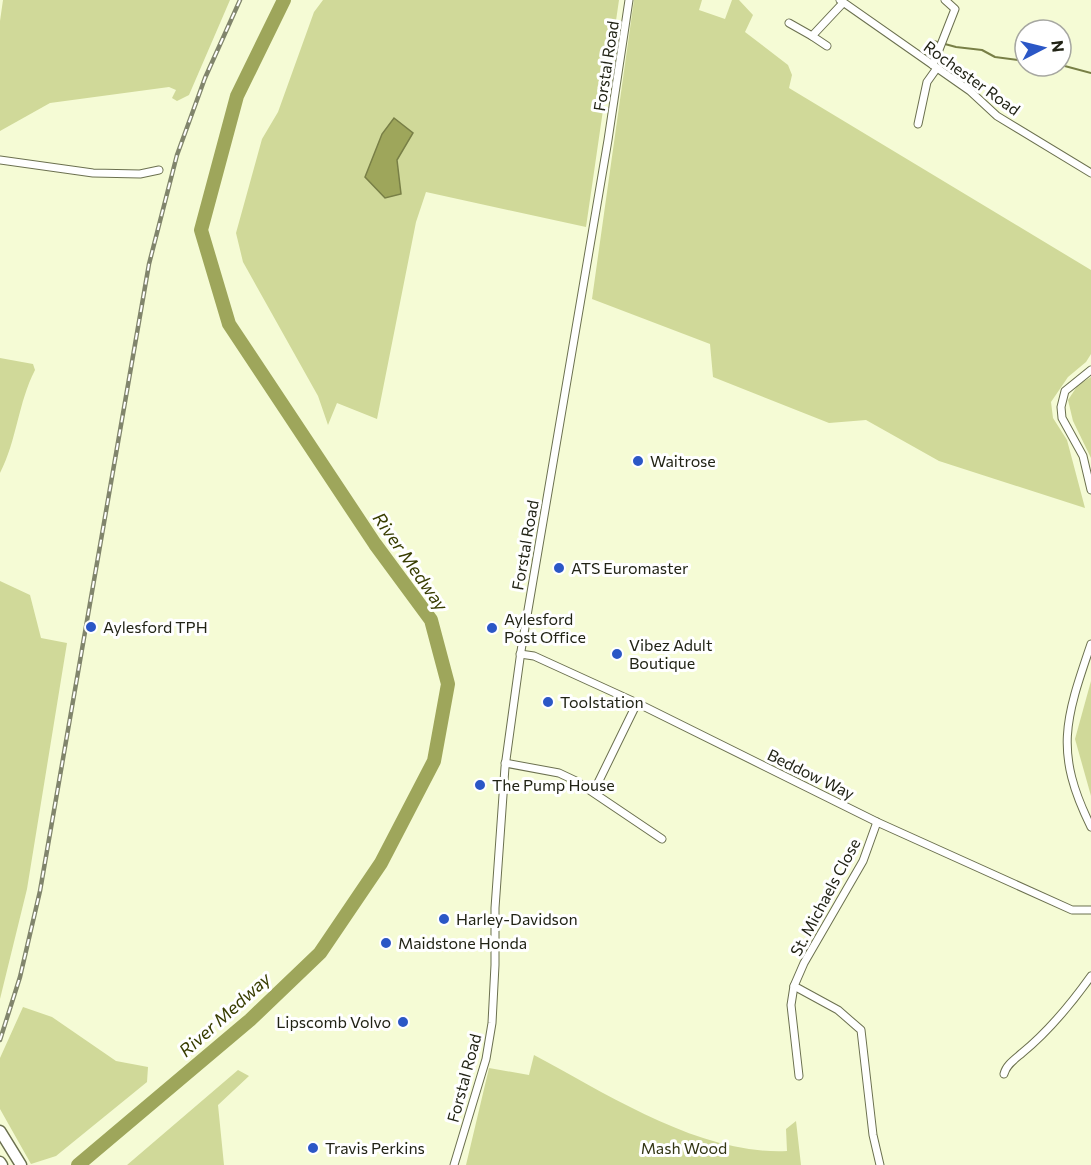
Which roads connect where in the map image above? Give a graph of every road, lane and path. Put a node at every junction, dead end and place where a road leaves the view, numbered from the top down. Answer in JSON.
{"nodes":[{"id":1,"x":629,"y":0,"type":"edge"},
{"id":2,"x":945,"y":0,"type":"edge"},
{"id":3,"x":842,"y":1,"type":"edge"},
{"id":4,"x":789,"y":23,"type":"dead end"},
{"id":5,"x":812,"y":36,"type":"junction"},
{"id":6,"x":827,"y":46,"type":"dead end"},
{"id":7,"x":935,"y":66,"type":"junction"},
{"id":8,"x":918,"y":124,"type":"dead end"},
{"id":9,"x":0,"y":160,"type":"edge"},
{"id":10,"x":159,"y":170,"type":"dead end"},
{"id":11,"x":1091,"y":173,"type":"edge"},
{"id":12,"x":1091,"y":370,"type":"edge"},
{"id":13,"x":1091,"y":490,"type":"edge"},
{"id":14,"x":1091,"y":644,"type":"edge"},
{"id":15,"x":520,"y":654,"type":"junction"},
{"id":16,"x":637,"y":703,"type":"junction"},
{"id":17,"x":505,"y":763,"type":"junction"},
{"id":18,"x":594,"y":791,"type":"junction"},
{"id":19,"x":877,"y":822,"type":"junction"},
{"id":20,"x":1091,"y":827,"type":"edge"},
{"id":21,"x":662,"y":839,"type":"dead end"},
{"id":22,"x":1091,"y":910,"type":"edge"},
{"id":23,"x":1091,"y":976,"type":"edge"},
{"id":24,"x":794,"y":986,"type":"junction"},
{"id":25,"x":1004,"y":1074,"type":"dead end"},
{"id":26,"x":799,"y":1076,"type":"dead end"},
{"id":27,"x":0,"y":1131,"type":"edge"},
{"id":28,"x":21,"y":1165,"type":"edge"},
{"id":29,"x":454,"y":1165,"type":"edge"},
{"id":30,"x":880,"y":1165,"type":"edge"}],
"edges":[{"from":1,"to":15,"type":"street","name":"Forstal Road"},
{"from":2,"to":7,"type":"street"},
{"from":3,"to":5,"type":"street"},
{"from":3,"to":7,"type":"street","name":"Rochester Road"},
{"from":4,"to":5,"type":"street"},
{"from":5,"to":6,"type":"street"},
{"from":7,"to":8,"type":"street"},
{"from":7,"to":11,"type":"street","name":"Rochester Road"},
{"from":9,"to":10,"type":"street"},
{"from":12,"to":13,"type":"street"},
{"from":14,"to":20,"type":"street"},
{"from":15,"to":16,"type":"street","name":"Beddow Way"},
{"from":15,"to":17,"type":"street","name":"Forstal Road"},
{"from":16,"to":18,"type":"street"},
{"from":16,"to":19,"type":"street","name":"Beddow Way"},
{"from":17,"to":18,"type":"street"},
{"from":17,"to":29,"type":"street","name":"Forstal Road"},
{"from":18,"to":21,"type":"street"},
{"from":19,"to":22,"type":"street","name":"Beddow Way"},
{"from":19,"to":24,"type":"street","name":"St. Michaels Close"},
{"from":23,"to":25,"type":"street"},
{"from":24,"to":26,"type":"street","name":"St. Michaels Close"},
{"from":24,"to":30,"type":"street"},
{"from":27,"to":28,"type":"highway"}]}
